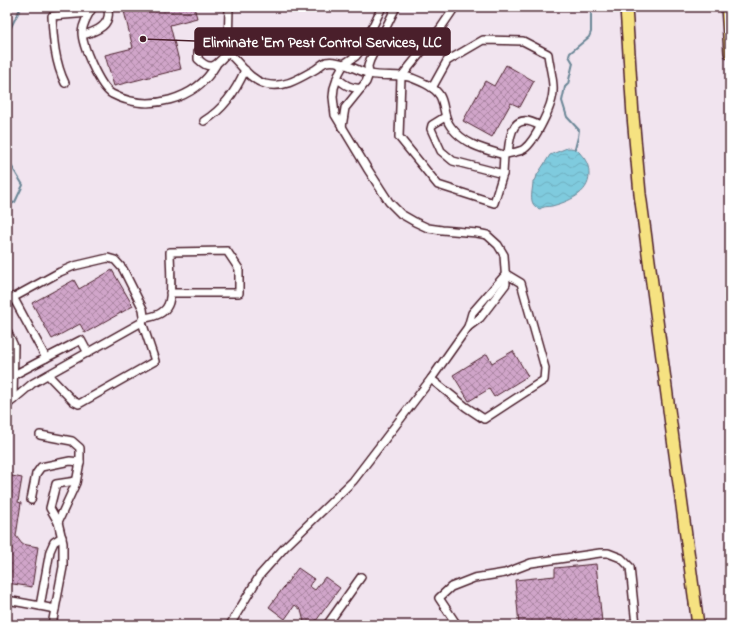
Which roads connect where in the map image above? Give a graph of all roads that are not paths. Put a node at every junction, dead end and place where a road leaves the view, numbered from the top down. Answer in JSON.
{"nodes":[{"id":1,"x":108,"y":7,"type":"edge"},
{"id":2,"x":228,"y":7,"type":"edge"},
{"id":3,"x":382,"y":7,"type":"edge"},
{"id":4,"x":396,"y":7,"type":"edge"},
{"id":5,"x":455,"y":7,"type":"edge"},
{"id":6,"x":626,"y":7,"type":"edge"},
{"id":7,"x":727,"y":7,"type":"edge"},
{"id":8,"x":91,"y":10,"type":"edge"},
{"id":9,"x":83,"y":35,"type":"junction"},
{"id":10,"x":228,"y":52,"type":"junction"},
{"id":11,"x":730,"y":53,"type":"edge"},
{"id":12,"x":344,"y":64,"type":"junction"},
{"id":13,"x":216,"y":65,"type":"junction"},
{"id":14,"x":245,"y":70,"type":"junction"},
{"id":15,"x":369,"y":74,"type":"junction"},
{"id":16,"x":401,"y":77,"type":"junction"},
{"id":17,"x":337,"y":78,"type":"junction"},
{"id":18,"x":65,"y":83,"type":"dead end"},
{"id":19,"x":361,"y":88,"type":"junction"},
{"id":20,"x":432,"y":88,"type":"junction"},
{"id":21,"x":445,"y":117,"type":"junction"},
{"id":22,"x":204,"y":121,"type":"dead end"},
{"id":23,"x":540,"y":126,"type":"junction"},
{"id":24,"x":342,"y":127,"type":"junction"},
{"id":25,"x":506,"y":154,"type":"junction"},
{"id":26,"x":503,"y":174,"type":"junction"},
{"id":27,"x":506,"y":274,"type":"junction"},
{"id":28,"x":170,"y":293,"type":"junction"},
{"id":29,"x":10,"y":299,"type":"edge"},
{"id":30,"x":143,"y":320,"type":"junction"},
{"id":31,"x":7,"y":331,"type":"edge"},
{"id":32,"x":88,"y":353,"type":"junction"},
{"id":33,"x":46,"y":358,"type":"junction"},
{"id":34,"x":12,"y":374,"type":"edge"},
{"id":35,"x":48,"y":375,"type":"junction"},
{"id":36,"x":431,"y":380,"type":"junction"},
{"id":37,"x":14,"y":400,"type":"junction"},
{"id":38,"x":7,"y":405,"type":"edge"},
{"id":39,"x":40,"y":435,"type":"dead end"},
{"id":40,"x":80,"y":462,"type":"junction"},
{"id":41,"x":76,"y":480,"type":"junction"},
{"id":42,"x":31,"y":500,"type":"dead end"},
{"id":43,"x":58,"y":522,"type":"junction"},
{"id":44,"x":62,"y":537,"type":"junction"},
{"id":45,"x":361,"y":577,"type":"dead end"},
{"id":46,"x":7,"y":600,"type":"edge"},
{"id":47,"x":40,"y":606,"type":"junction"},
{"id":48,"x":55,"y":609,"type":"junction"},
{"id":49,"x":636,"y":624,"type":"edge"},
{"id":50,"x":52,"y":625,"type":"edge"},
{"id":51,"x":230,"y":625,"type":"edge"},
{"id":52,"x":327,"y":625,"type":"edge"},
{"id":53,"x":456,"y":625,"type":"edge"},
{"id":54,"x":626,"y":625,"type":"edge"},
{"id":55,"x":698,"y":625,"type":"edge"}],
"edges":[{"from":1,"to":9,"type":"street"},
{"from":2,"to":10,"type":"street"},
{"from":3,"to":12,"type":"street"},
{"from":4,"to":15,"type":"street"},
{"from":5,"to":16,"type":"street"},
{"from":6,"to":55,"type":"highway"},
{"from":7,"to":11,"type":"highway"},
{"from":8,"to":9,"type":"street"},
{"from":8,"to":18,"type":"street"},
{"from":9,"to":13,"type":"street"},
{"from":10,"to":13,"type":"street"},
{"from":10,"to":13,"type":"street"},
{"from":10,"to":14,"type":"street"},
{"from":12,"to":14,"type":"street"},
{"from":12,"to":15,"type":"street"},
{"from":12,"to":17,"type":"street"},
{"from":14,"to":22,"type":"street"},
{"from":15,"to":16,"type":"street"},
{"from":15,"to":19,"type":"street"},
{"from":16,"to":20,"type":"street"},
{"from":16,"to":26,"type":"street"},
{"from":17,"to":19,"type":"street"},
{"from":17,"to":24,"type":"street"},
{"from":19,"to":24,"type":"street"},
{"from":20,"to":21,"type":"street"},
{"from":20,"to":23,"type":"street"},
{"from":21,"to":25,"type":"street"},
{"from":21,"to":26,"type":"street"},
{"from":23,"to":25,"type":"street"},
{"from":23,"to":25,"type":"street"},
{"from":24,"to":27,"type":"street"},
{"from":25,"to":26,"type":"street"},
{"from":27,"to":36,"type":"street"},
{"from":27,"to":36,"type":"street"},
{"from":28,"to":28,"type":"street"},
{"from":28,"to":30,"type":"street"},
{"from":29,"to":30,"type":"street"},
{"from":29,"to":33,"type":"street"},
{"from":30,"to":32,"type":"street"},
{"from":30,"to":35,"type":"street"},
{"from":31,"to":34,"type":"street"},
{"from":32,"to":33,"type":"street"},
{"from":32,"to":35,"type":"street"},
{"from":33,"to":34,"type":"street"},
{"from":34,"to":37,"type":"street"},
{"from":35,"to":37,"type":"street"},
{"from":36,"to":51,"type":"street"},
{"from":37,"to":38,"type":"street"},
{"from":39,"to":40,"type":"street"},
{"from":40,"to":41,"type":"street"},
{"from":40,"to":42,"type":"street"},
{"from":41,"to":43,"type":"street"},
{"from":41,"to":43,"type":"street"},
{"from":43,"to":44,"type":"street"},
{"from":44,"to":47,"type":"street"},
{"from":44,"to":48,"type":"street"},
{"from":45,"to":52,"type":"street"},
{"from":46,"to":47,"type":"street"},
{"from":47,"to":48,"type":"street"},
{"from":48,"to":50,"type":"street"},
{"from":49,"to":53,"type":"street"},
{"from":49,"to":54,"type":"street"}]}
